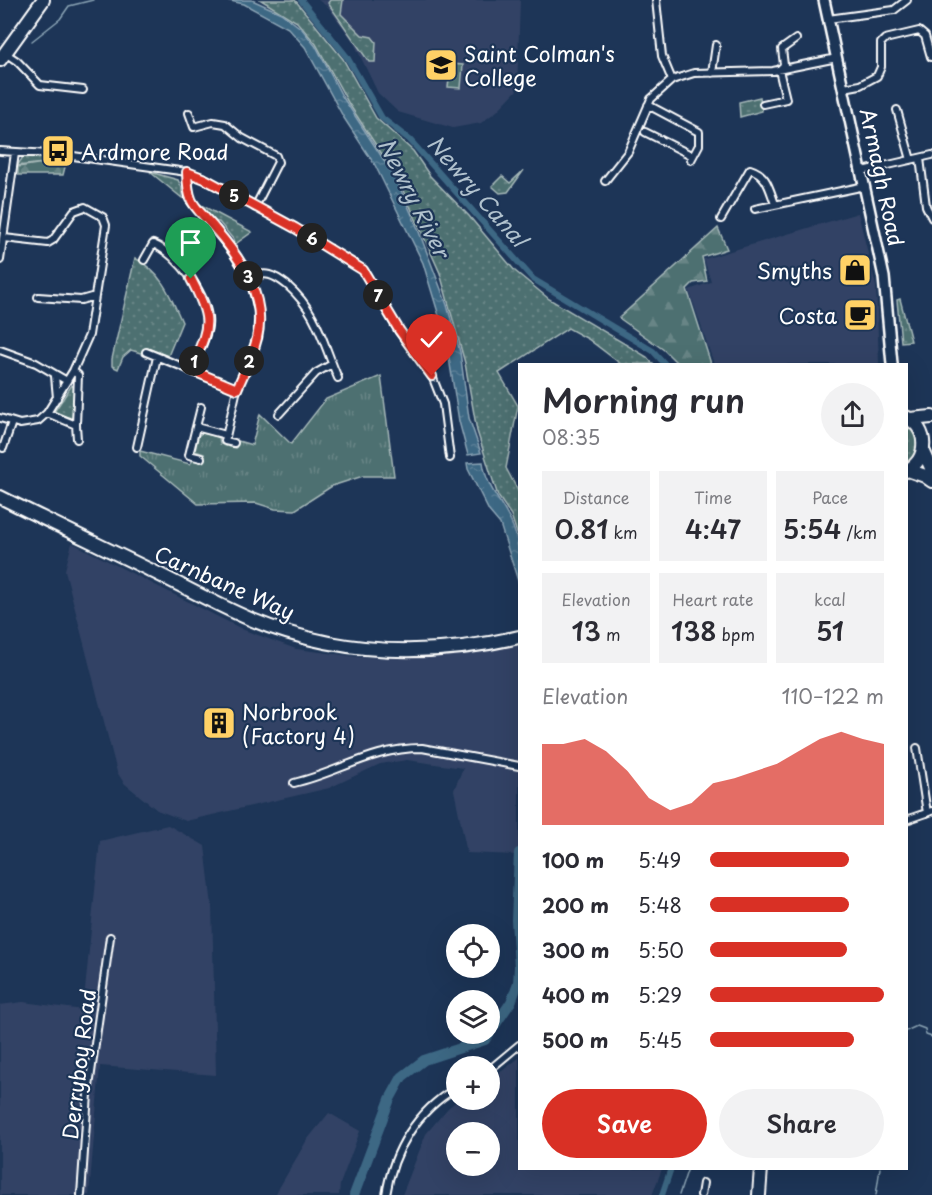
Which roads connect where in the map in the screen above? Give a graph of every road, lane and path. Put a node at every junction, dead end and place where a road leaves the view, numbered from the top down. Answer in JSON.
{"nodes":[{"id":1,"x":43,"y":0,"type":"edge"},
{"id":2,"x":656,"y":0,"type":"edge"},
{"id":3,"x":824,"y":0,"type":"edge"},
{"id":4,"x":907,"y":0,"type":"edge"},
{"id":5,"x":828,"y":19,"type":"junction"},
{"id":6,"x":796,"y":39,"type":"dead end"},
{"id":7,"x":716,"y":45,"type":"dead end"},
{"id":8,"x":3,"y":57,"type":"edge"},
{"id":9,"x":931,"y":57,"type":"edge"},
{"id":10,"x":837,"y":58,"type":"junction"},
{"id":11,"x":779,"y":70,"type":"junction"},
{"id":12,"x":712,"y":73,"type":"junction"},
{"id":13,"x":672,"y":80,"type":"junction"},
{"id":14,"x":844,"y":88,"type":"junction"},
{"id":15,"x":83,"y":90,"type":"dead end"},
{"id":16,"x":763,"y":104,"type":"dead end"},
{"id":17,"x":648,"y":105,"type":"junction"},
{"id":18,"x":897,"y":110,"type":"dead end"},
{"id":19,"x":189,"y":113,"type":"dead end"},
{"id":20,"x":194,"y":127,"type":"junction"},
{"id":21,"x":645,"y":132,"type":"dead end"},
{"id":22,"x":196,"y":135,"type":"dead end"},
{"id":23,"x":0,"y":151,"type":"edge"},
{"id":24,"x":15,"y":153,"type":"junction"},
{"id":25,"x":932,"y":155,"type":"edge"},
{"id":26,"x":920,"y":158,"type":"junction"},
{"id":27,"x":911,"y":160,"type":"junction"},
{"id":28,"x":862,"y":171,"type":"junction"},
{"id":29,"x":187,"y":172,"type":"junction"},
{"id":30,"x":605,"y":181,"type":"dead end"},
{"id":31,"x":865,"y":186,"type":"junction"},
{"id":32,"x":775,"y":204,"type":"junction"},
{"id":33,"x":255,"y":207,"type":"junction"},
{"id":34,"x":755,"y":209,"type":"dead end"},
{"id":35,"x":932,"y":218,"type":"edge"},
{"id":36,"x":721,"y":219,"type":"dead end"},
{"id":37,"x":4,"y":238,"type":"junction"},
{"id":38,"x":0,"y":260,"type":"edge"},
{"id":39,"x":144,"y":260,"type":"dead end"},
{"id":40,"x":250,"y":279,"type":"junction"},
{"id":41,"x":95,"y":296,"type":"junction"},
{"id":42,"x":38,"y":297,"type":"dead end"},
{"id":43,"x":0,"y":350,"type":"edge"},
{"id":44,"x":146,"y":352,"type":"dead end"},
{"id":45,"x":158,"y":357,"type":"junction"},
{"id":46,"x":892,"y":363,"type":"edge"},
{"id":47,"x":332,"y":364,"type":"junction"},
{"id":48,"x":191,"y":370,"type":"junction"},
{"id":49,"x":73,"y":371,"type":"junction"},
{"id":50,"x":56,"y":376,"type":"junction"},
{"id":51,"x":338,"y":378,"type":"dead end"},
{"id":52,"x":67,"y":381,"type":"junction"},
{"id":53,"x":237,"y":389,"type":"junction"},
{"id":54,"x":57,"y":398,"type":"junction"},
{"id":55,"x":201,"y":407,"type":"dead end"},
{"id":56,"x":47,"y":413,"type":"junction"},
{"id":57,"x":279,"y":414,"type":"dead end"},
{"id":58,"x":908,"y":417,"type":"edge"},
{"id":59,"x":932,"y":417,"type":"edge"},
{"id":60,"x":0,"y":418,"type":"edge"},
{"id":61,"x":908,"y":418,"type":"edge"},
{"id":62,"x":12,"y":422,"type":"junction"},
{"id":63,"x":932,"y":424,"type":"edge"},
{"id":64,"x":76,"y":425,"type":"junction"},
{"id":65,"x":196,"y":427,"type":"junction"},
{"id":66,"x":226,"y":435,"type":"junction"},
{"id":67,"x":77,"y":439,"type":"dead end"},
{"id":68,"x":234,"y":443,"type":"dead end"},
{"id":69,"x":137,"y":447,"type":"dead end"},
{"id":70,"x":924,"y":447,"type":"junction"},
{"id":71,"x":3,"y":448,"type":"dead end"},
{"id":72,"x":201,"y":458,"type":"dead end"},
{"id":73,"x":450,"y":458,"type":"dead end"},
{"id":74,"x":908,"y":469,"type":"edge"},
{"id":75,"x":908,"y":470,"type":"edge"},
{"id":76,"x":932,"y":470,"type":"edge"},
{"id":77,"x":932,"y":482,"type":"edge"},
{"id":78,"x":0,"y":497,"type":"edge"},
{"id":79,"x":518,"y":637,"type":"edge"},
{"id":80,"x":917,"y":748,"type":"dead end"},
{"id":81,"x":518,"y":766,"type":"edge"},
{"id":82,"x":294,"y":783,"type":"dead end"},
{"id":83,"x":929,"y":812,"type":"edge"},
{"id":84,"x":908,"y":819,"type":"edge"},
{"id":85,"x":110,"y":937,"type":"dead end"},
{"id":86,"x":518,"y":1046,"type":"edge"},
{"id":87,"x":500,"y":1061,"type":"edge"},
{"id":88,"x":446,"y":1095,"type":"edge"},
{"id":89,"x":761,"y":1170,"type":"edge"},
{"id":90,"x":703,"y":1183,"type":"dead end"},
{"id":91,"x":81,"y":1195,"type":"edge"},
{"id":92,"x":386,"y":1195,"type":"edge"},
{"id":93,"x":701,"y":1195,"type":"edge"},
{"id":94,"x":759,"y":1195,"type":"edge"}],
"edges":[{"from":1,"to":8,"type":"highway"},
{"from":2,"to":13,"type":"street"},
{"from":3,"to":5,"type":"main road","name":"Armagh Road"},
{"from":4,"to":5,"type":"street"},
{"from":5,"to":10,"type":"main road","name":"Armagh Road"},
{"from":6,"to":11,"type":"street"},
{"from":7,"to":12,"type":"street"},
{"from":8,"to":15,"type":"street"},
{"from":9,"to":14,"type":"street"},
{"from":10,"to":11,"type":"street"},
{"from":10,"to":14,"type":"main road","name":"Armagh Road"},
{"from":11,"to":12,"type":"street"},
{"from":11,"to":16,"type":"street"},
{"from":12,"to":13,"type":"street"},
{"from":13,"to":17,"type":"street"},
{"from":14,"to":28,"type":"main road","name":"Armagh Road"},
{"from":17,"to":21,"type":"street"},
{"from":17,"to":30,"type":"street"},
{"from":18,"to":27,"type":"street"},
{"from":19,"to":20,"type":"street"},
{"from":20,"to":22,"type":"street"},
{"from":20,"to":33,"type":"street"},
{"from":23,"to":24,"type":"street"},
{"from":24,"to":29,"type":"street"},
{"from":24,"to":37,"type":"street"},
{"from":25,"to":26,"type":"street"},
{"from":26,"to":27,"type":"street"},
{"from":26,"to":35,"type":"street"},
{"from":27,"to":28,"type":"street"},
{"from":28,"to":31,"type":"main road","name":"Armagh Road"},
{"from":29,"to":33,"type":"street"},
{"from":29,"to":40,"type":"street"},
{"from":31,"to":32,"type":"street"},
{"from":31,"to":46,"type":"main road","name":"Armagh Road"},
{"from":32,"to":34,"type":"street"},
{"from":32,"to":36,"type":"street"},
{"from":33,"to":73,"type":"street"},
{"from":37,"to":38,"type":"street"},
{"from":37,"to":41,"type":"street"},
{"from":39,"to":48,"type":"street"},
{"from":40,"to":47,"type":"street"},
{"from":40,"to":53,"type":"street"},
{"from":41,"to":42,"type":"street"},
{"from":41,"to":49,"type":"street"},
{"from":43,"to":50,"type":"street"},
{"from":44,"to":45,"type":"street"},
{"from":45,"to":48,"type":"street"},
{"from":45,"to":69,"type":"street"},
{"from":47,"to":51,"type":"street"},
{"from":47,"to":57,"type":"street"},
{"from":48,"to":53,"type":"street"},
{"from":49,"to":52,"type":"street"},
{"from":49,"to":64,"type":"street"},
{"from":50,"to":52,"type":"street"},
{"from":50,"to":54,"type":"street"},
{"from":52,"to":54,"type":"street"},
{"from":53,"to":66,"type":"street"},
{"from":54,"to":56,"type":"street"},
{"from":55,"to":65,"type":"street"},
{"from":56,"to":62,"type":"street"},
{"from":56,"to":64,"type":"street"},
{"from":58,"to":59,"type":"highway"},
{"from":60,"to":62,"type":"street"},
{"from":61,"to":70,"type":"highway"},
{"from":62,"to":71,"type":"street"},
{"from":63,"to":70,"type":"highway"},
{"from":64,"to":67,"type":"street"},
{"from":65,"to":66,"type":"street"},
{"from":65,"to":72,"type":"street"},
{"from":66,"to":68,"type":"street"},
{"from":70,"to":74,"type":"highway"},
{"from":70,"to":76,"type":"highway"},
{"from":75,"to":77,"type":"highway"},
{"from":78,"to":79,"type":"highway","name":"Carnbane Way"},
{"from":80,"to":83,"type":"street"},
{"from":81,"to":82,"type":"street"},
{"from":83,"to":84,"type":"street"},
{"from":85,"to":91,"type":"street","name":"Derryboy Road"},
{"from":86,"to":87,"type":"street"},
{"from":88,"to":92,"type":"street"},
{"from":89,"to":94,"type":"highway"},
{"from":90,"to":93,"type":"street"}]}
